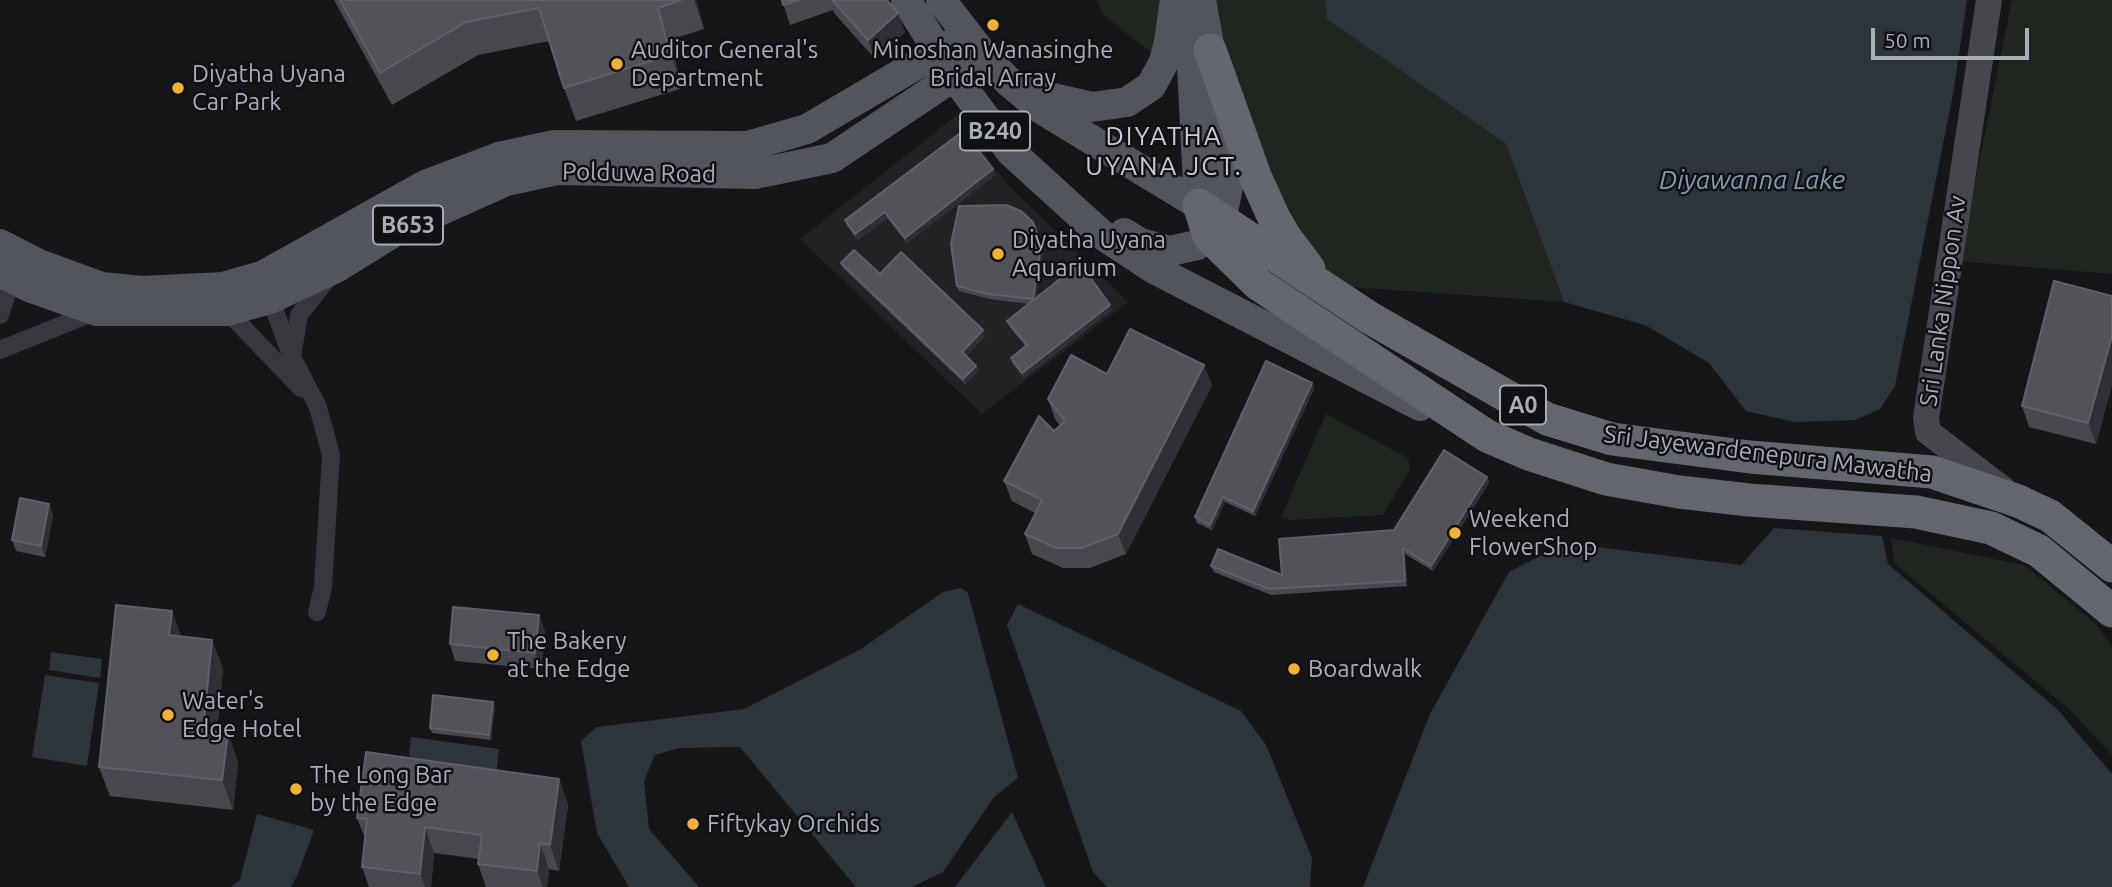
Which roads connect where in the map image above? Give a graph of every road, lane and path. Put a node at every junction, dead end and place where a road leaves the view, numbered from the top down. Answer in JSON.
{"nodes":[{"id":1,"x":906,"y":0,"type":"edge"},
{"id":2,"x":942,"y":0,"type":"edge"},
{"id":3,"x":1175,"y":0,"type":"edge"},
{"id":4,"x":1189,"y":0,"type":"edge"},
{"id":5,"x":1200,"y":0,"type":"edge"},
{"id":6,"x":1989,"y":0,"type":"edge"},
{"id":7,"x":976,"y":45,"type":"junction"},
{"id":8,"x":1210,"y":50,"type":"junction"},
{"id":9,"x":946,"y":64,"type":"junction"},
{"id":10,"x":1010,"y":83,"type":"junction"},
{"id":11,"x":1042,"y":181,"type":"junction"},
{"id":12,"x":393,"y":218,"type":"junction"},
{"id":13,"x":1210,"y":221,"type":"junction"},
{"id":14,"x":0,"y":244,"type":"edge"},
{"id":15,"x":336,"y":268,"type":"junction"},
{"id":16,"x":20,"y":275,"type":"edge"},
{"id":17,"x":1321,"y":285,"type":"junction"},
{"id":18,"x":266,"y":287,"type":"junction"},
{"id":19,"x":97,"y":311,"type":"junction"},
{"id":20,"x":227,"y":311,"type":"junction"},
{"id":21,"x":0,"y":315,"type":"edge"},
{"id":22,"x":0,"y":350,"type":"edge"},
{"id":23,"x":292,"y":356,"type":"junction"},
{"id":24,"x":318,"y":407,"type":"junction"},
{"id":25,"x":1487,"y":436,"type":"junction"},
{"id":26,"x":2018,"y":501,"type":"junction"},
{"id":27,"x":2112,"y":566,"type":"edge"},
{"id":28,"x":2112,"y":611,"type":"edge"},
{"id":29,"x":317,"y":612,"type":"dead end"}],
"edges":[{"from":1,"to":9,"type":"main road","number":"B240"},
{"from":2,"to":7,"type":"main road","number":"B240"},
{"from":3,"to":10,"type":"main road"},
{"from":4,"to":13,"type":"main road"},
{"from":5,"to":8,"type":"main road"},
{"from":6,"to":26,"type":"street","name":"Sri Lanka Nippon Av"},
{"from":7,"to":9,"type":"main road","name":"Polduwa Road"},
{"from":7,"to":10,"type":"main road","number":"B240"},
{"from":8,"to":13,"type":"main road"},
{"from":8,"to":17,"type":"highway"},
{"from":9,"to":11,"type":"main road","number":"B240"},
{"from":9,"to":12,"type":"main road","name":"Polduwa Road","number":"B653"},
{"from":10,"to":13,"type":"main road","number":"B240"},
{"from":11,"to":13,"type":"main road"},
{"from":11,"to":25,"type":"main road"},
{"from":12,"to":15,"type":"main road","name":"Polduwa Road","number":"B653"},
{"from":12,"to":18,"type":"main road","name":"Polduwa Road","number":"B653"},
{"from":13,"to":17,"type":"highway","name":"Sri Jayewardenepura Mawatha","number":"A0"},
{"from":13,"to":25,"type":"highway","name":"Sri Jayewardenepura Mawatha","number":"A0"},
{"from":14,"to":16,"type":"main road","name":"Polduwa Road","number":"B653"},
{"from":15,"to":18,"type":"main road","name":"Polduwa Road","number":"B653"},
{"from":15,"to":23,"type":"street"},
{"from":16,"to":18,"type":"main road","name":"Polduwa Road","number":"B653"},
{"from":16,"to":19,"type":"main road","name":"Polduwa Road","number":"B653"},
{"from":16,"to":21,"type":"street"},
{"from":17,"to":26,"type":"highway","name":"Sri Jayewardenepura Mawatha","number":"A0"},
{"from":18,"to":20,"type":"main road","name":"Polduwa Road","number":"B653"},
{"from":18,"to":23,"type":"street"},
{"from":19,"to":20,"type":"main road","name":"Polduwa Road","number":"B653"},
{"from":19,"to":22,"type":"street"},
{"from":20,"to":24,"type":"street"},
{"from":23,"to":24,"type":"street"},
{"from":24,"to":29,"type":"street"},
{"from":25,"to":28,"type":"highway","name":"Sri Jayewardenepura Mawatha","number":"A0"},
{"from":26,"to":27,"type":"highway","name":"Sri Jayewardenepura Mawatha","number":"A0"}]}
